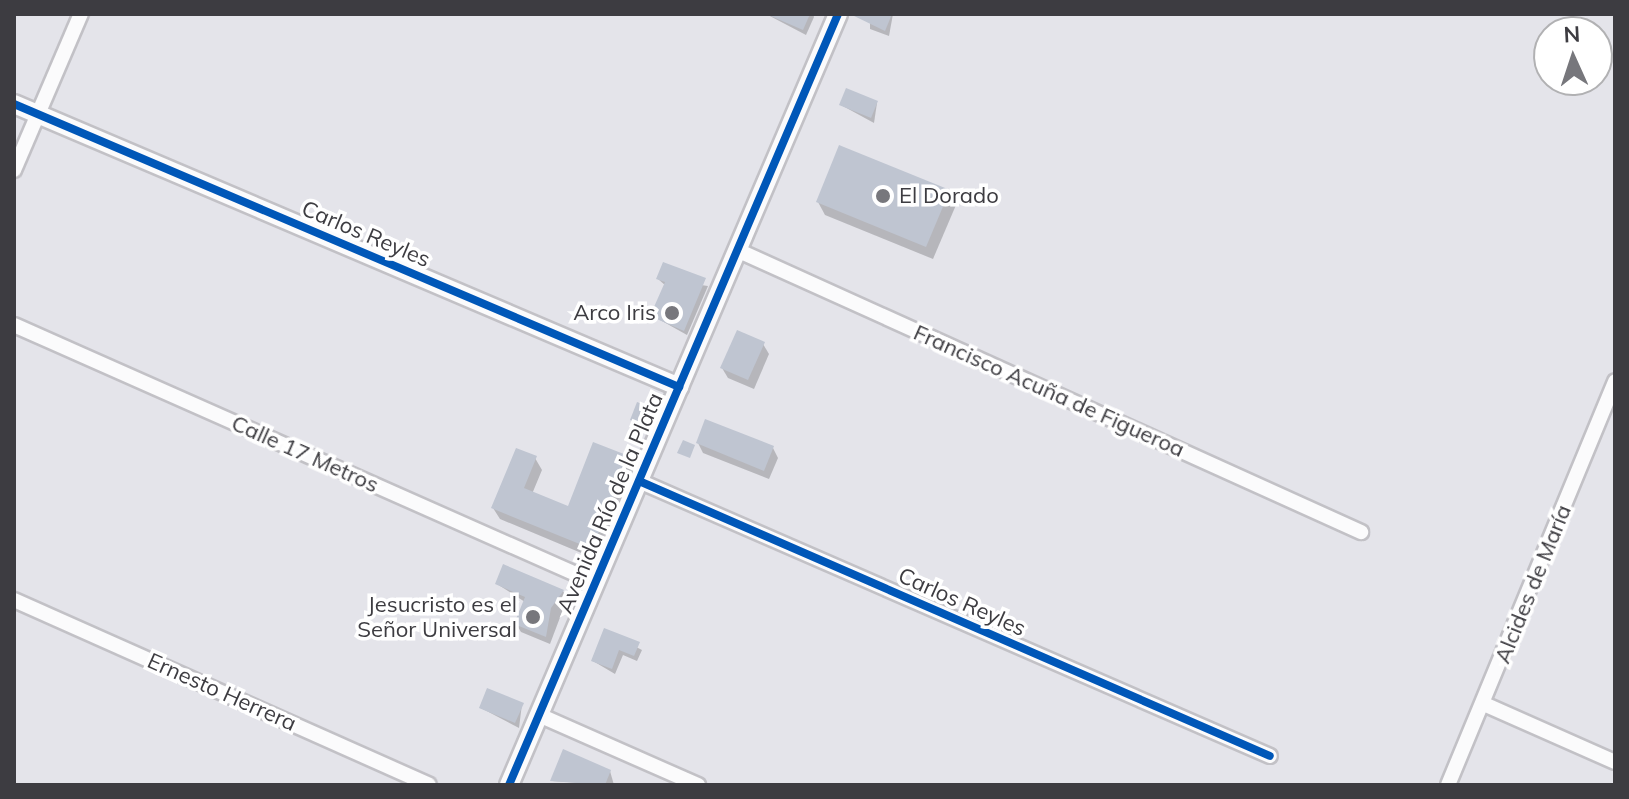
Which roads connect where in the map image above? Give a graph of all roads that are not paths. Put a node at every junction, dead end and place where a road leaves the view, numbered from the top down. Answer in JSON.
{"nodes":[{"id":1,"x":81,"y":14,"type":"edge"},
{"id":2,"x":838,"y":14,"type":"edge"},
{"id":3,"x":14,"y":104,"type":"edge"},
{"id":4,"x":38,"y":114,"type":"junction"},
{"id":5,"x":14,"y":170,"type":"edge"},
{"id":6,"x":737,"y":250,"type":"junction"},
{"id":7,"x":14,"y":325,"type":"edge"},
{"id":8,"x":1615,"y":381,"type":"edge"},
{"id":9,"x":679,"y":387,"type":"junction"},
{"id":10,"x":639,"y":481,"type":"junction"},
{"id":11,"x":1361,"y":532,"type":"dead end"},
{"id":12,"x":596,"y":583,"type":"junction"},
{"id":13,"x":14,"y":600,"type":"edge"},
{"id":14,"x":1484,"y":704,"type":"junction"},
{"id":15,"x":539,"y":715,"type":"junction"},
{"id":16,"x":1270,"y":756,"type":"dead end"},
{"id":17,"x":1615,"y":762,"type":"edge"},
{"id":18,"x":429,"y":785,"type":"edge"},
{"id":19,"x":509,"y":785,"type":"edge"},
{"id":20,"x":698,"y":785,"type":"edge"},
{"id":21,"x":1448,"y":785,"type":"edge"}],
"edges":[{"from":1,"to":4,"type":"street"},
{"from":2,"to":6,"type":"street","name":"Avenida Río de la Plata"},
{"from":3,"to":4,"type":"street","name":"Carlos Reyles"},
{"from":4,"to":5,"type":"street"},
{"from":4,"to":9,"type":"street","name":"Carlos Reyles"},
{"from":6,"to":9,"type":"street","name":"Avenida Río de la Plata"},
{"from":6,"to":11,"type":"street","name":"Francisco Acuña de Figueroa"},
{"from":7,"to":12,"type":"street","name":"Calle 17 Metros"},
{"from":8,"to":14,"type":"street","name":"Alcides de María"},
{"from":9,"to":10,"type":"street","name":"Avenida Río de la Plata"},
{"from":10,"to":12,"type":"street","name":"Avenida Río de la Plata"},
{"from":10,"to":16,"type":"street","name":"Carlos Reyles"},
{"from":12,"to":15,"type":"street","name":"Avenida Río de la Plata"},
{"from":13,"to":18,"type":"street","name":"Ernesto Herrera"},
{"from":14,"to":17,"type":"street"},
{"from":14,"to":21,"type":"street","name":"Alcides de María"},
{"from":15,"to":19,"type":"street","name":"Avenida Río de la Plata"},
{"from":15,"to":20,"type":"street"}]}
